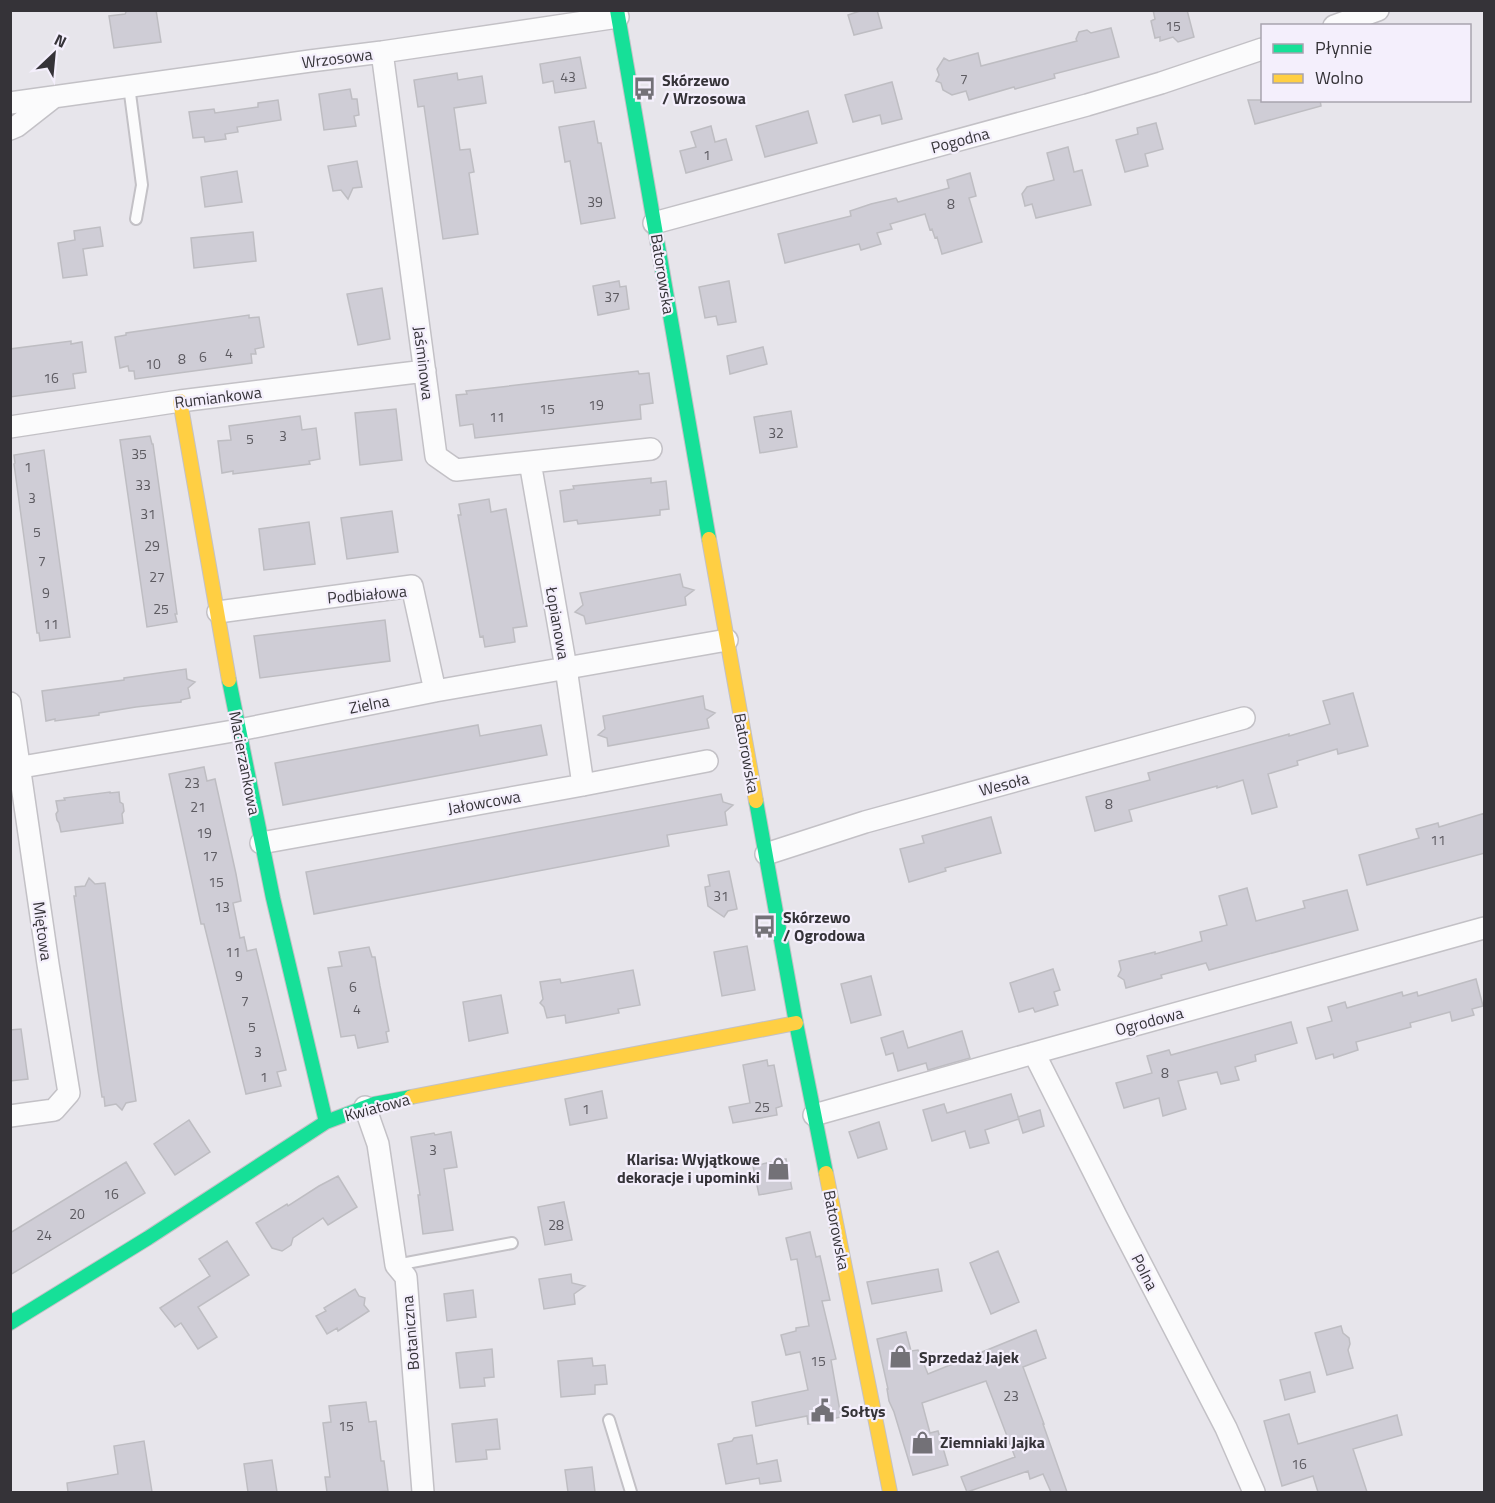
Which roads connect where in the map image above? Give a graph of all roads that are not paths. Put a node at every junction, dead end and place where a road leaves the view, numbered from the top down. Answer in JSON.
{"nodes":[{"id":1,"x":1378,"y":10,"type":"edge"},
{"id":2,"x":617,"y":14,"type":"edge"},
{"id":3,"x":1340,"y":24,"type":"edge"},
{"id":4,"x":1261,"y":51,"type":"edge"},
{"id":5,"x":382,"y":52,"type":"junction"},
{"id":6,"x":129,"y":86,"type":"junction"},
{"id":7,"x":55,"y":97,"type":"junction"},
{"id":8,"x":10,"y":103,"type":"edge"},
{"id":9,"x":10,"y":129,"type":"edge"},
{"id":10,"x":136,"y":219,"type":"dead end"},
{"id":11,"x":654,"y":222,"type":"junction"},
{"id":12,"x":425,"y":371,"type":"junction"},
{"id":13,"x":180,"y":401,"type":"junction"},
{"id":14,"x":10,"y":427,"type":"edge"},
{"id":15,"x":651,"y":449,"type":"dead end"},
{"id":16,"x":530,"y":462,"type":"junction"},
{"id":17,"x":218,"y":612,"type":"junction"},
{"id":18,"x":727,"y":640,"type":"junction"},
{"id":19,"x":566,"y":668,"type":"junction"},
{"id":20,"x":435,"y":691,"type":"junction"},
{"id":21,"x":10,"y":703,"type":"edge"},
{"id":22,"x":1244,"y":718,"type":"dead end"},
{"id":23,"x":239,"y":730,"type":"junction"},
{"id":24,"x":706,"y":761,"type":"dead end"},
{"id":25,"x":15,"y":768,"type":"edge"},
{"id":26,"x":583,"y":785,"type":"junction"},
{"id":27,"x":261,"y":843,"type":"junction"},
{"id":28,"x":766,"y":854,"type":"junction"},
{"id":29,"x":1485,"y":928,"type":"edge"},
{"id":30,"x":796,"y":1023,"type":"junction"},
{"id":31,"x":1034,"y":1053,"type":"junction"},
{"id":32,"x":366,"y":1107,"type":"junction"},
{"id":33,"x":814,"y":1115,"type":"junction"},
{"id":34,"x":10,"y":1116,"type":"edge"},
{"id":35,"x":326,"y":1122,"type":"junction"},
{"id":36,"x":512,"y":1243,"type":"dead end"},
{"id":37,"x":396,"y":1265,"type":"junction"},
{"id":38,"x":10,"y":1323,"type":"edge"},
{"id":39,"x":609,"y":1420,"type":"dead end"},
{"id":40,"x":423,"y":1492,"type":"edge"},
{"id":41,"x":631,"y":1492,"type":"edge"},
{"id":42,"x":890,"y":1492,"type":"edge"},
{"id":43,"x":1254,"y":1492,"type":"edge"}],
"edges":[{"from":1,"to":3,"type":"street"},
{"from":2,"to":5,"type":"street","name":"Wrzosowa"},
{"from":2,"to":11,"type":"street","name":"Batorowska"},
{"from":4,"to":11,"type":"street","name":"Pogodna"},
{"from":5,"to":6,"type":"street","name":"Wrzosowa"},
{"from":5,"to":12,"type":"street","name":"Jaśminowa"},
{"from":6,"to":7,"type":"street","name":"Wrzosowa"},
{"from":6,"to":10,"type":"lane"},
{"from":7,"to":8,"type":"street","name":"Wrzosowa"},
{"from":7,"to":9,"type":"street","name":"Wrzosowa"},
{"from":11,"to":18,"type":"street","name":"Batorowska"},
{"from":12,"to":13,"type":"street","name":"Rumiankowa"},
{"from":12,"to":16,"type":"street","name":"Jaśminowa"},
{"from":13,"to":14,"type":"street","name":"Rumiankowa"},
{"from":13,"to":17,"type":"street","name":"Macierzankowa"},
{"from":15,"to":16,"type":"street","name":"Jaśminowa"},
{"from":16,"to":19,"type":"street","name":"Łopianowa"},
{"from":17,"to":20,"type":"street","name":"Podbiałowa"},
{"from":17,"to":23,"type":"street","name":"Macierzankowa"},
{"from":18,"to":19,"type":"street","name":"Zielna"},
{"from":18,"to":28,"type":"street","name":"Batorowska"},
{"from":19,"to":20,"type":"street","name":"Zielna"},
{"from":19,"to":26,"type":"street","name":"Łopianowa"},
{"from":20,"to":23,"type":"street","name":"Zielna"},
{"from":21,"to":25,"type":"street","name":"Miętowa"},
{"from":22,"to":28,"type":"street","name":"Wesoła"},
{"from":23,"to":25,"type":"street","name":"Zielna"},
{"from":23,"to":27,"type":"street","name":"Macierzankowa"},
{"from":24,"to":26,"type":"street","name":"Jałowcowa"},
{"from":25,"to":34,"type":"street","name":"Miętowa"},
{"from":26,"to":27,"type":"street","name":"Jałowcowa"},
{"from":27,"to":35,"type":"street","name":"Macierzankowa"},
{"from":28,"to":30,"type":"street","name":"Batorowska"},
{"from":29,"to":31,"type":"street","name":"Ogrodowa"},
{"from":30,"to":32,"type":"street","name":"Kwiatowa"},
{"from":30,"to":33,"type":"street","name":"Batorowska"},
{"from":31,"to":33,"type":"street","name":"Ogrodowa"},
{"from":31,"to":43,"type":"street","name":"Polna"},
{"from":32,"to":35,"type":"street","name":"Kwiatowa"},
{"from":32,"to":37,"type":"street","name":"Botaniczna"},
{"from":33,"to":42,"type":"street","name":"Batorowska"},
{"from":35,"to":38,"type":"street","name":"Kwiatowa"},
{"from":36,"to":37,"type":"lane"},
{"from":37,"to":40,"type":"street","name":"Botaniczna"},
{"from":39,"to":41,"type":"lane"}]}
